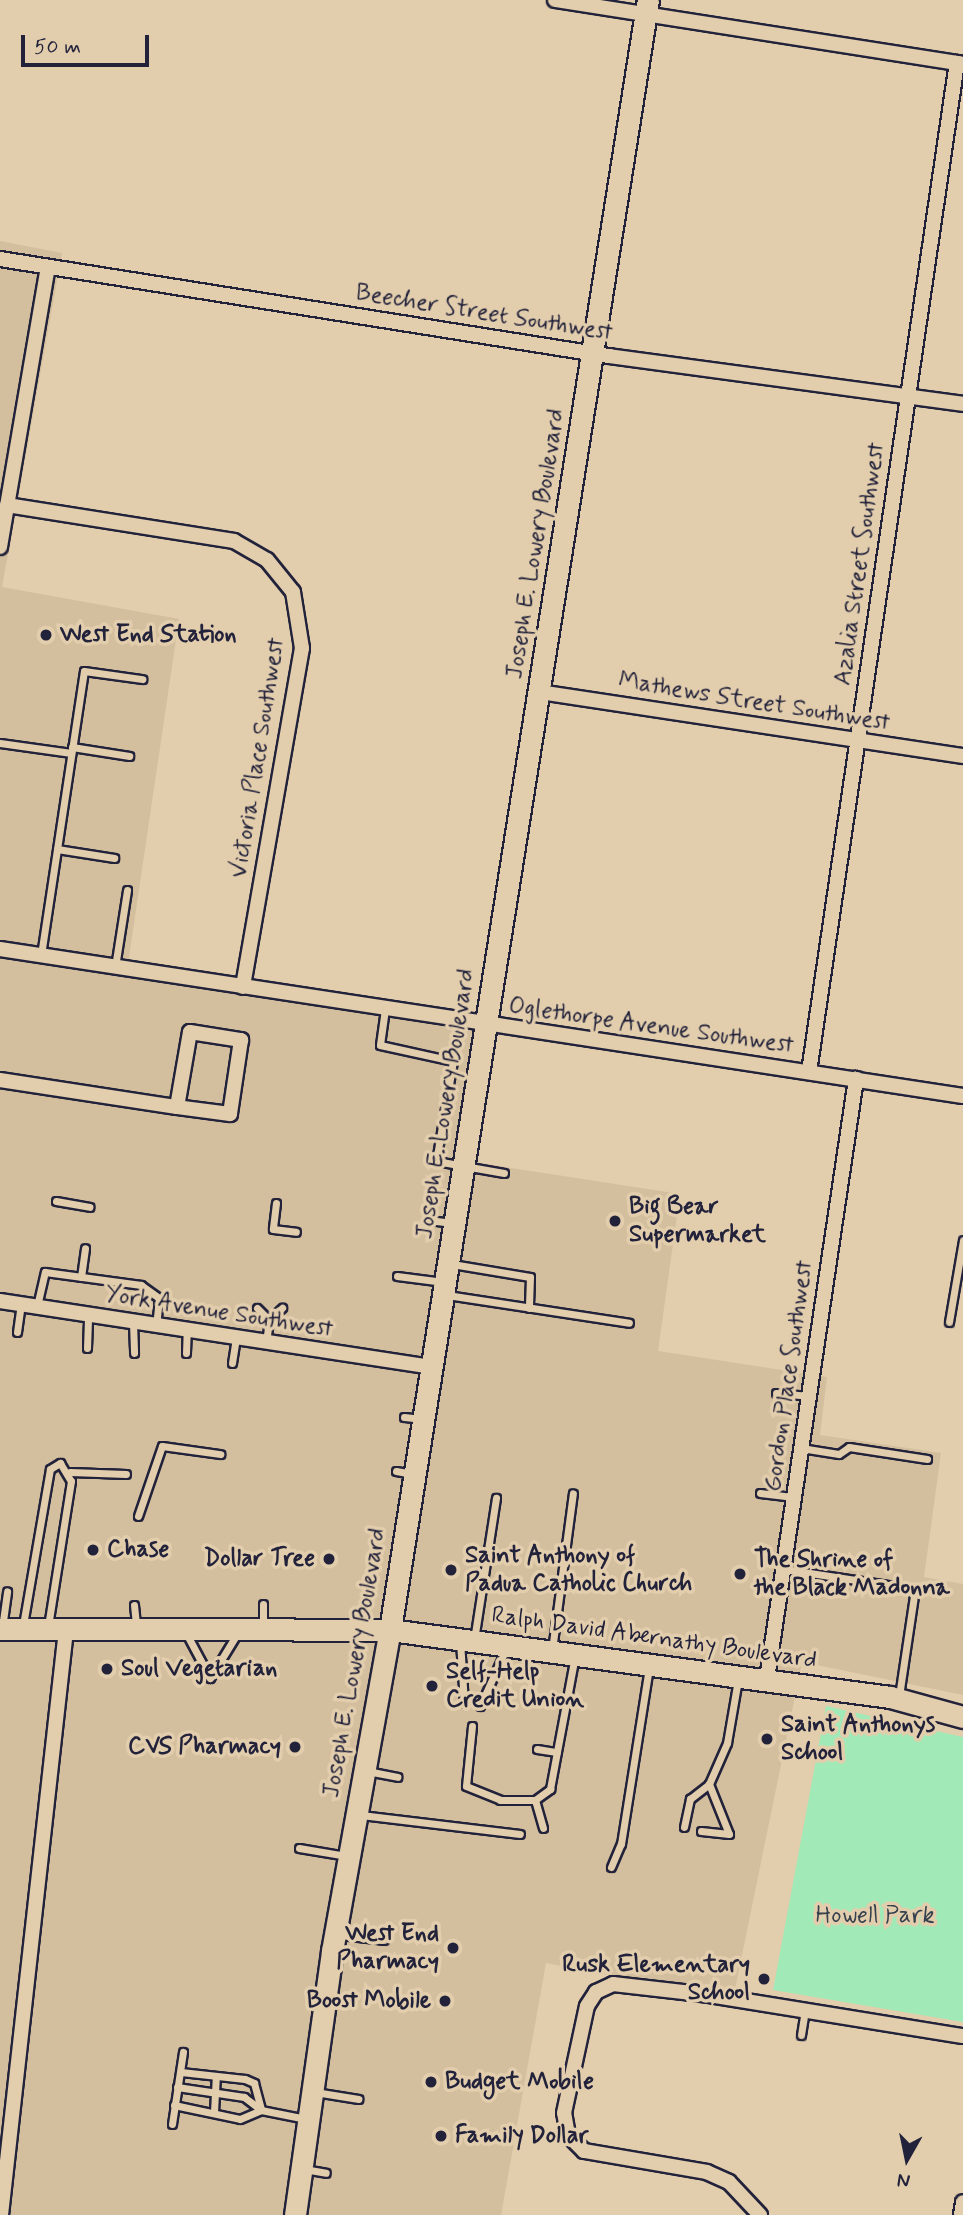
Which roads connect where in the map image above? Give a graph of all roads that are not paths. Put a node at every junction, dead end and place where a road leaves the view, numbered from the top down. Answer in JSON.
{"nodes":[{"id":1,"x":555,"y":0,"type":"edge"},
{"id":2,"x":647,"y":7,"type":"edge"},
{"id":3,"x":960,"y":64,"type":"edge"},
{"id":4,"x":0,"y":259,"type":"edge"},
{"id":5,"x":48,"y":267,"type":"junction"},
{"id":6,"x":592,"y":353,"type":"junction"},
{"id":7,"x":908,"y":396,"type":"junction"},
{"id":8,"x":963,"y":404,"type":"edge"},
{"id":9,"x":7,"y":505,"type":"junction"},
{"id":10,"x":0,"y":547,"type":"edge"},
{"id":11,"x":142,"y":679,"type":"dead end"},
{"id":12,"x":538,"y":692,"type":"junction"},
{"id":13,"x":858,"y":740,"type":"junction"},
{"id":14,"x":0,"y":743,"type":"edge"},
{"id":15,"x":72,"y":750,"type":"junction"},
{"id":16,"x":130,"y":756,"type":"dead end"},
{"id":17,"x":963,"y":756,"type":"edge"},
{"id":18,"x":57,"y":849,"type":"junction"},
{"id":19,"x":114,"y":858,"type":"dead end"},
{"id":20,"x":127,"y":890,"type":"dead end"},
{"id":21,"x":0,"y":949,"type":"edge"},
{"id":22,"x":41,"y":956,"type":"junction"},
{"id":23,"x":115,"y":967,"type":"junction"},
{"id":24,"x":243,"y":987,"type":"junction"},
{"id":25,"x":385,"y":1009,"type":"junction"},
{"id":26,"x":485,"y":1024,"type":"junction"},
{"id":27,"x":809,"y":1072,"type":"junction"},
{"id":28,"x":856,"y":1079,"type":"junction"},
{"id":29,"x":0,"y":1080,"type":"edge"},
{"id":30,"x":963,"y":1096,"type":"edge"},
{"id":31,"x":177,"y":1107,"type":"junction"},
{"id":32,"x":463,"y":1164,"type":"junction"},
{"id":33,"x":504,"y":1173,"type":"dead end"},
{"id":34,"x":56,"y":1201,"type":"dead end"},
{"id":35,"x":276,"y":1203,"type":"dead end"},
{"id":36,"x":89,"y":1207,"type":"dead end"},
{"id":37,"x":428,"y":1220,"type":"dead end"},
{"id":38,"x":454,"y":1223,"type":"junction"},
{"id":39,"x":296,"y":1232,"type":"dead end"},
{"id":40,"x":963,"y":1240,"type":"edge"},
{"id":41,"x":85,"y":1248,"type":"dead end"},
{"id":42,"x":397,"y":1276,"type":"dead end"},
{"id":43,"x":81,"y":1277,"type":"junction"},
{"id":44,"x":445,"y":1280,"type":"junction"},
{"id":45,"x":0,"y":1301,"type":"edge"},
{"id":46,"x":21,"y":1304,"type":"junction"},
{"id":47,"x":37,"y":1306,"type":"junction"},
{"id":48,"x":257,"y":1308,"type":"dead end"},
{"id":49,"x":282,"y":1308,"type":"dead end"},
{"id":50,"x":529,"y":1308,"type":"junction"},
{"id":51,"x":88,"y":1314,"type":"junction"},
{"id":52,"x":269,"y":1320,"type":"junction"},
{"id":53,"x":133,"y":1321,"type":"junction"},
{"id":54,"x":949,"y":1322,"type":"dead end"},
{"id":55,"x":629,"y":1323,"type":"dead end"},
{"id":56,"x":156,"y":1325,"type":"junction"},
{"id":57,"x":187,"y":1330,"type":"junction"},
{"id":58,"x":17,"y":1332,"type":"dead end"},
{"id":59,"x":236,"y":1337,"type":"junction"},
{"id":60,"x":266,"y":1342,"type":"junction"},
{"id":61,"x":87,"y":1348,"type":"dead end"},
{"id":62,"x":134,"y":1353,"type":"dead end"},
{"id":63,"x":186,"y":1353,"type":"dead end"},
{"id":64,"x":232,"y":1363,"type":"dead end"},
{"id":65,"x":431,"y":1367,"type":"junction"},
{"id":66,"x":776,"y":1394,"type":"dead end"},
{"id":67,"x":809,"y":1396,"type":"junction"},
{"id":68,"x":802,"y":1448,"type":"junction"},
{"id":69,"x":220,"y":1454,"type":"dead end"},
{"id":70,"x":927,"y":1459,"type":"dead end"},
{"id":71,"x":70,"y":1472,"type":"junction"},
{"id":72,"x":126,"y":1474,"type":"dead end"},
{"id":73,"x":573,"y":1493,"type":"dead end"},
{"id":74,"x":760,"y":1493,"type":"dead end"},
{"id":75,"x":794,"y":1497,"type":"junction"},
{"id":76,"x":496,"y":1499,"type":"dead end"},
{"id":77,"x":138,"y":1516,"type":"dead end"},
{"id":78,"x":784,"y":1569,"type":"junction"},
{"id":79,"x":7,"y":1591,"type":"dead end"},
{"id":80,"x":263,"y":1604,"type":"dead end"},
{"id":81,"x":134,"y":1605,"type":"dead end"},
{"id":82,"x":8,"y":1629,"type":"edge"},
{"id":83,"x":57,"y":1630,"type":"junction"},
{"id":84,"x":136,"y":1630,"type":"junction"},
{"id":85,"x":184,"y":1630,"type":"junction"},
{"id":86,"x":240,"y":1630,"type":"junction"},
{"id":87,"x":262,"y":1630,"type":"junction"},
{"id":88,"x":390,"y":1630,"type":"junction"},
{"id":89,"x":467,"y":1640,"type":"junction"},
{"id":90,"x":508,"y":1645,"type":"junction"},
{"id":91,"x":551,"y":1651,"type":"junction"},
{"id":92,"x":575,"y":1654,"type":"junction"},
{"id":93,"x":650,"y":1663,"type":"junction"},
{"id":94,"x":739,"y":1675,"type":"junction"},
{"id":95,"x":768,"y":1679,"type":"junction"},
{"id":96,"x":899,"y":1699,"type":"junction"},
{"id":97,"x":464,"y":1703,"type":"dead end"},
{"id":98,"x":480,"y":1706,"type":"dead end"},
{"id":99,"x":963,"y":1717,"type":"edge"},
{"id":100,"x":470,"y":1728,"type":"dead end"},
{"id":101,"x":537,"y":1749,"type":"dead end"},
{"id":102,"x":557,"y":1752,"type":"junction"},
{"id":103,"x":362,"y":1770,"type":"junction"},
{"id":104,"x":397,"y":1777,"type":"dead end"},
{"id":105,"x":709,"y":1784,"type":"junction"},
{"id":106,"x":535,"y":1800,"type":"junction"},
{"id":107,"x":355,"y":1815,"type":"junction"},
{"id":108,"x":684,"y":1827,"type":"dead end"},
{"id":109,"x":542,"y":1828,"type":"dead end"},
{"id":110,"x":701,"y":1831,"type":"dead end"},
{"id":111,"x":520,"y":1834,"type":"dead end"},
{"id":112,"x":299,"y":1848,"type":"dead end"},
{"id":113,"x":348,"y":1856,"type":"junction"},
{"id":114,"x":611,"y":1867,"type":"dead end"},
{"id":115,"x":335,"y":1934,"type":"junction"},
{"id":116,"x":384,"y":1940,"type":"dead end"},
{"id":117,"x":805,"y":2011,"type":"junction"},
{"id":118,"x":801,"y":2035,"type":"dead end"},
{"id":119,"x":963,"y":2036,"type":"edge"},
{"id":120,"x":183,"y":2052,"type":"dead end"},
{"id":121,"x":181,"y":2072,"type":"junction"},
{"id":122,"x":216,"y":2076,"type":"junction"},
{"id":123,"x":177,"y":2087,"type":"junction"},
{"id":124,"x":213,"y":2092,"type":"junction"},
{"id":125,"x":311,"y":2092,"type":"junction"},
{"id":126,"x":358,"y":2099,"type":"dead end"},
{"id":127,"x":174,"y":2105,"type":"junction"},
{"id":128,"x":261,"y":2110,"type":"junction"},
{"id":129,"x":214,"y":2112,"type":"junction"},
{"id":130,"x":307,"y":2119,"type":"junction"},
{"id":131,"x":172,"y":2124,"type":"dead end"},
{"id":132,"x":300,"y":2169,"type":"junction"},
{"id":133,"x":326,"y":2173,"type":"dead end"},
{"id":134,"x":963,"y":2202,"type":"edge"},
{"id":135,"x":1,"y":2215,"type":"edge"},
{"id":136,"x":295,"y":2215,"type":"edge"},
{"id":137,"x":760,"y":2215,"type":"edge"},
{"id":138,"x":961,"y":2215,"type":"edge"}],
"edges":[{"from":1,"to":2,"type":"street"},
{"from":2,"to":3,"type":"street"},
{"from":2,"to":6,"type":"street","name":"Joseph E. Lowery Boulevard"},
{"from":3,"to":7,"type":"street","name":"Azalia Street Southwest"},
{"from":4,"to":5,"type":"street","name":"Beecher Street Southwest"},
{"from":5,"to":6,"type":"street","name":"Beecher Street Southwest"},
{"from":5,"to":9,"type":"street"},
{"from":6,"to":7,"type":"street","name":"Beecher Street Southwest"},
{"from":6,"to":12,"type":"street","name":"Joseph E. Lowery Boulevard"},
{"from":7,"to":8,"type":"street","name":"Beecher Street Southwest"},
{"from":7,"to":13,"type":"street","name":"Azalia Street Southwest"},
{"from":9,"to":10,"type":"street"},
{"from":9,"to":24,"type":"street","name":"Victoria Place Southwest"},
{"from":11,"to":15,"type":"lane"},
{"from":12,"to":13,"type":"street","name":"Mathews Street Southwest"},
{"from":12,"to":26,"type":"street","name":"Joseph E. Lowery Boulevard"},
{"from":13,"to":17,"type":"street","name":"Mathews Street Southwest"},
{"from":13,"to":27,"type":"street","name":"Azalia Street Southwest"},
{"from":14,"to":15,"type":"lane"},
{"from":15,"to":16,"type":"lane"},
{"from":15,"to":18,"type":"lane"},
{"from":18,"to":19,"type":"lane"},
{"from":18,"to":22,"type":"lane"},
{"from":20,"to":23,"type":"lane"},
{"from":21,"to":22,"type":"street","name":"Oglethorpe Avenue Southwest"},
{"from":22,"to":23,"type":"street","name":"Oglethorpe Avenue Southwest"},
{"from":23,"to":24,"type":"street","name":"Oglethorpe Avenue Southwest"},
{"from":24,"to":25,"type":"street","name":"Oglethorpe Avenue Southwest"},
{"from":25,"to":26,"type":"street","name":"Oglethorpe Avenue Southwest"},
{"from":25,"to":32,"type":"lane"},
{"from":26,"to":27,"type":"street","name":"Oglethorpe Avenue Southwest"},
{"from":26,"to":32,"type":"street","name":"Joseph E. Lowery Boulevard"},
{"from":27,"to":28,"type":"street","name":"Oglethorpe Avenue Southwest"},
{"from":28,"to":30,"type":"street","name":"Oglethorpe Avenue Southwest"},
{"from":28,"to":67,"type":"street","name":"Gordon Place Southwest"},
{"from":29,"to":31,"type":"street"},
{"from":31,"to":31,"type":"street"},
{"from":32,"to":33,"type":"lane"},
{"from":32,"to":38,"type":"street","name":"Joseph E. Lowery Boulevard"},
{"from":34,"to":36,"type":"lane"},
{"from":35,"to":39,"type":"lane"},
{"from":37,"to":38,"type":"lane"},
{"from":38,"to":44,"type":"street","name":"Joseph E. Lowery Boulevard"},
{"from":40,"to":54,"type":"lane"},
{"from":41,"to":43,"type":"lane"},
{"from":42,"to":44,"type":"lane"},
{"from":43,"to":47,"type":"lane"},
{"from":43,"to":56,"type":"lane"},
{"from":44,"to":50,"type":"lane"},
{"from":44,"to":50,"type":"lane"},
{"from":44,"to":65,"type":"street","name":"Joseph E. Lowery Boulevard"},
{"from":45,"to":46,"type":"street","name":"York Avenue Southwest"},
{"from":46,"to":47,"type":"street","name":"York Avenue Southwest"},
{"from":46,"to":58,"type":"lane"},
{"from":47,"to":51,"type":"street","name":"York Avenue Southwest"},
{"from":48,"to":52,"type":"lane"},
{"from":49,"to":52,"type":"lane"},
{"from":50,"to":55,"type":"lane"},
{"from":51,"to":53,"type":"street","name":"York Avenue Southwest"},
{"from":51,"to":61,"type":"lane"},
{"from":52,"to":60,"type":"lane"},
{"from":53,"to":56,"type":"street","name":"York Avenue Southwest"},
{"from":53,"to":62,"type":"lane"},
{"from":56,"to":57,"type":"street","name":"York Avenue Southwest"},
{"from":57,"to":59,"type":"street","name":"York Avenue Southwest"},
{"from":57,"to":63,"type":"lane"},
{"from":59,"to":60,"type":"street","name":"York Avenue Southwest"},
{"from":59,"to":64,"type":"lane"},
{"from":60,"to":65,"type":"street","name":"York Avenue Southwest"},
{"from":65,"to":88,"type":"street","name":"Joseph E. Lowery Boulevard"},
{"from":66,"to":67,"type":"lane"},
{"from":67,"to":68,"type":"street","name":"Gordon Place Southwest"},
{"from":68,"to":70,"type":"lane"},
{"from":68,"to":75,"type":"street","name":"Gordon Place Southwest"},
{"from":69,"to":77,"type":"lane"},
{"from":71,"to":72,"type":"lane"},
{"from":71,"to":82,"type":"lane"},
{"from":71,"to":83,"type":"lane"},
{"from":73,"to":91,"type":"lane"},
{"from":74,"to":75,"type":"lane"},
{"from":75,"to":78,"type":"street","name":"Gordon Place Southwest"},
{"from":76,"to":89,"type":"lane"},
{"from":78,"to":95,"type":"street","name":"Gordon Place Southwest"},
{"from":78,"to":96,"type":"lane"},
{"from":79,"to":82,"type":"lane"},
{"from":80,"to":87,"type":"lane"},
{"from":81,"to":84,"type":"lane"},
{"from":82,"to":83,"type":"street","name":"Ralph David Abernathy Boulevard"},
{"from":83,"to":84,"type":"street","name":"Ralph David Abernathy Boulevard"},
{"from":83,"to":135,"type":"street"},
{"from":84,"to":85,"type":"street","name":"Ralph David Abernathy Boulevard"},
{"from":85,"to":86,"type":"street","name":"Ralph David Abernathy Boulevard"},
{"from":85,"to":86,"type":"lane"},
{"from":86,"to":87,"type":"street","name":"Ralph David Abernathy Boulevard"},
{"from":87,"to":88,"type":"street","name":"Ralph David Abernathy Boulevard"},
{"from":88,"to":89,"type":"street","name":"Ralph David Abernathy Boulevard"},
{"from":88,"to":103,"type":"street","name":"Joseph E. Lowery Boulevard"},
{"from":89,"to":90,"type":"street","name":"Ralph David Abernathy Boulevard"},
{"from":89,"to":97,"type":"lane"},
{"from":90,"to":91,"type":"street","name":"Ralph David Abernathy Boulevard"},
{"from":90,"to":98,"type":"lane"},
{"from":91,"to":92,"type":"street","name":"Ralph David Abernathy Boulevard"},
{"from":92,"to":93,"type":"street","name":"Ralph David Abernathy Boulevard"},
{"from":92,"to":102,"type":"lane"},
{"from":93,"to":94,"type":"street","name":"Ralph David Abernathy Boulevard"},
{"from":93,"to":114,"type":"lane"},
{"from":94,"to":95,"type":"street","name":"Ralph David Abernathy Boulevard"},
{"from":94,"to":105,"type":"lane"},
{"from":95,"to":96,"type":"street","name":"Ralph David Abernathy Boulevard"},
{"from":96,"to":99,"type":"street","name":"Ralph David Abernathy Boulevard"},
{"from":100,"to":106,"type":"lane"},
{"from":101,"to":102,"type":"lane"},
{"from":102,"to":106,"type":"lane"},
{"from":103,"to":104,"type":"lane"},
{"from":103,"to":107,"type":"street","name":"Joseph E. Lowery Boulevard"},
{"from":105,"to":108,"type":"lane"},
{"from":105,"to":110,"type":"lane"},
{"from":106,"to":109,"type":"lane"},
{"from":107,"to":111,"type":"lane"},
{"from":107,"to":113,"type":"street","name":"Joseph E. Lowery Boulevard"},
{"from":112,"to":113,"type":"lane"},
{"from":113,"to":115,"type":"street","name":"Joseph E. Lowery Boulevard"},
{"from":115,"to":116,"type":"lane"},
{"from":115,"to":125,"type":"street","name":"Joseph E. Lowery Boulevard"},
{"from":117,"to":118,"type":"lane"},
{"from":117,"to":119,"type":"street"},
{"from":117,"to":137,"type":"street"},
{"from":120,"to":121,"type":"lane"},
{"from":121,"to":122,"type":"lane"},
{"from":121,"to":123,"type":"lane"},
{"from":122,"to":124,"type":"lane"},
{"from":122,"to":128,"type":"lane"},
{"from":123,"to":124,"type":"lane"},
{"from":123,"to":127,"type":"lane"},
{"from":124,"to":128,"type":"lane"},
{"from":124,"to":129,"type":"lane"},
{"from":125,"to":126,"type":"lane"},
{"from":125,"to":130,"type":"street","name":"Joseph E. Lowery Boulevard"},
{"from":127,"to":129,"type":"lane"},
{"from":127,"to":131,"type":"lane"},
{"from":128,"to":129,"type":"lane"},
{"from":128,"to":130,"type":"lane"},
{"from":130,"to":132,"type":"street","name":"Joseph E. Lowery Boulevard"},
{"from":132,"to":133,"type":"lane"},
{"from":132,"to":136,"type":"street","name":"Joseph E. Lowery Boulevard"},
{"from":134,"to":138,"type":"street"}]}
